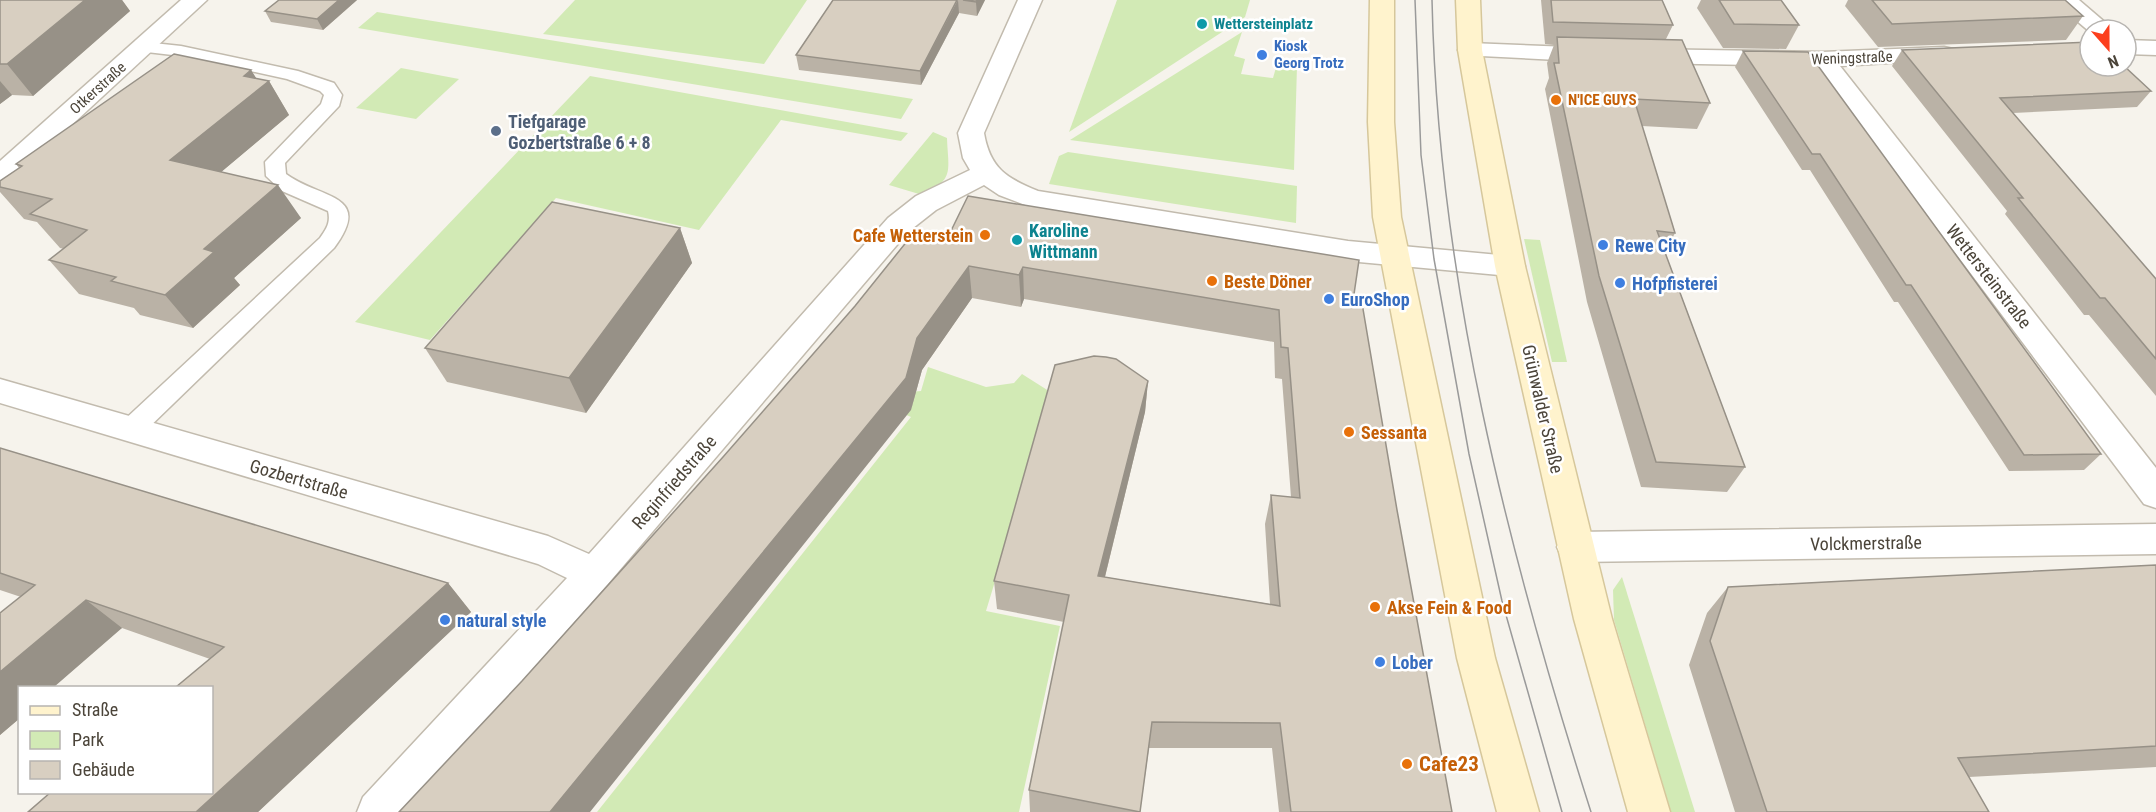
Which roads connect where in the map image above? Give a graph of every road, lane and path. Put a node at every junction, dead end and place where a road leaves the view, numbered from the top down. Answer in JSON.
{"nodes":[{"id":1,"x":195,"y":0,"type":"edge"},
{"id":2,"x":1030,"y":0,"type":"edge"},
{"id":3,"x":1382,"y":0,"type":"edge"},
{"id":4,"x":1468,"y":0,"type":"edge"},
{"id":5,"x":2064,"y":0,"type":"edge"},
{"id":6,"x":2087,"y":18,"type":"edge"},
{"id":7,"x":144,"y":47,"type":"junction"},
{"id":8,"x":2138,"y":47,"type":"edge"},
{"id":9,"x":2156,"y":48,"type":"edge"},
{"id":10,"x":1470,"y":50,"type":"junction"},
{"id":11,"x":1962,"y":54,"type":"edge"},
{"id":12,"x":1822,"y":59,"type":"junction"},
{"id":13,"x":986,"y":173,"type":"junction"},
{"id":14,"x":0,"y":176,"type":"edge"},
{"id":15,"x":1397,"y":256,"type":"junction"},
{"id":16,"x":1510,"y":266,"type":"junction"},
{"id":17,"x":0,"y":391,"type":"edge"},
{"id":18,"x":131,"y":429,"type":"junction"},
{"id":19,"x":2156,"y":494,"type":"edge"},
{"id":20,"x":2156,"y":539,"type":"edge"},
{"id":21,"x":1575,"y":547,"type":"junction"},
{"id":22,"x":594,"y":574,"type":"junction"},
{"id":23,"x":378,"y":812,"type":"edge"},
{"id":24,"x":1518,"y":812,"type":"edge"},
{"id":25,"x":1649,"y":812,"type":"edge"}],
"edges":[{"from":1,"to":7,"type":"street","name":"Otkerstraße"},
{"from":2,"to":13,"type":"street"},
{"from":3,"to":15,"type":"main road"},
{"from":4,"to":10,"type":"main road","name":"Grünwalder Straße"},
{"from":5,"to":6,"type":"street"},
{"from":7,"to":14,"type":"street","name":"Otkerstraße"},
{"from":7,"to":18,"type":"lane"},
{"from":8,"to":9,"type":"street"},
{"from":10,"to":12,"type":"street","name":"Weningstraße"},
{"from":10,"to":16,"type":"main road","name":"Grünwalder Straße"},
{"from":11,"to":12,"type":"street","name":"Weningstraße"},
{"from":12,"to":19,"type":"street","name":"Wettersteinstraße"},
{"from":13,"to":15,"type":"street"},
{"from":13,"to":22,"type":"street","name":"Reginfriedstraße"},
{"from":15,"to":16,"type":"street"},
{"from":15,"to":24,"type":"main road"},
{"from":16,"to":21,"type":"main road","name":"Grünwalder Straße"},
{"from":17,"to":18,"type":"street","name":"Gozbertstraße"},
{"from":18,"to":22,"type":"street","name":"Gozbertstraße"},
{"from":20,"to":21,"type":"street","name":"Volckmerstraße"},
{"from":21,"to":25,"type":"main road","name":"Grünwalder Straße"},
{"from":22,"to":23,"type":"street","name":"Reginfriedstraße"}]}
